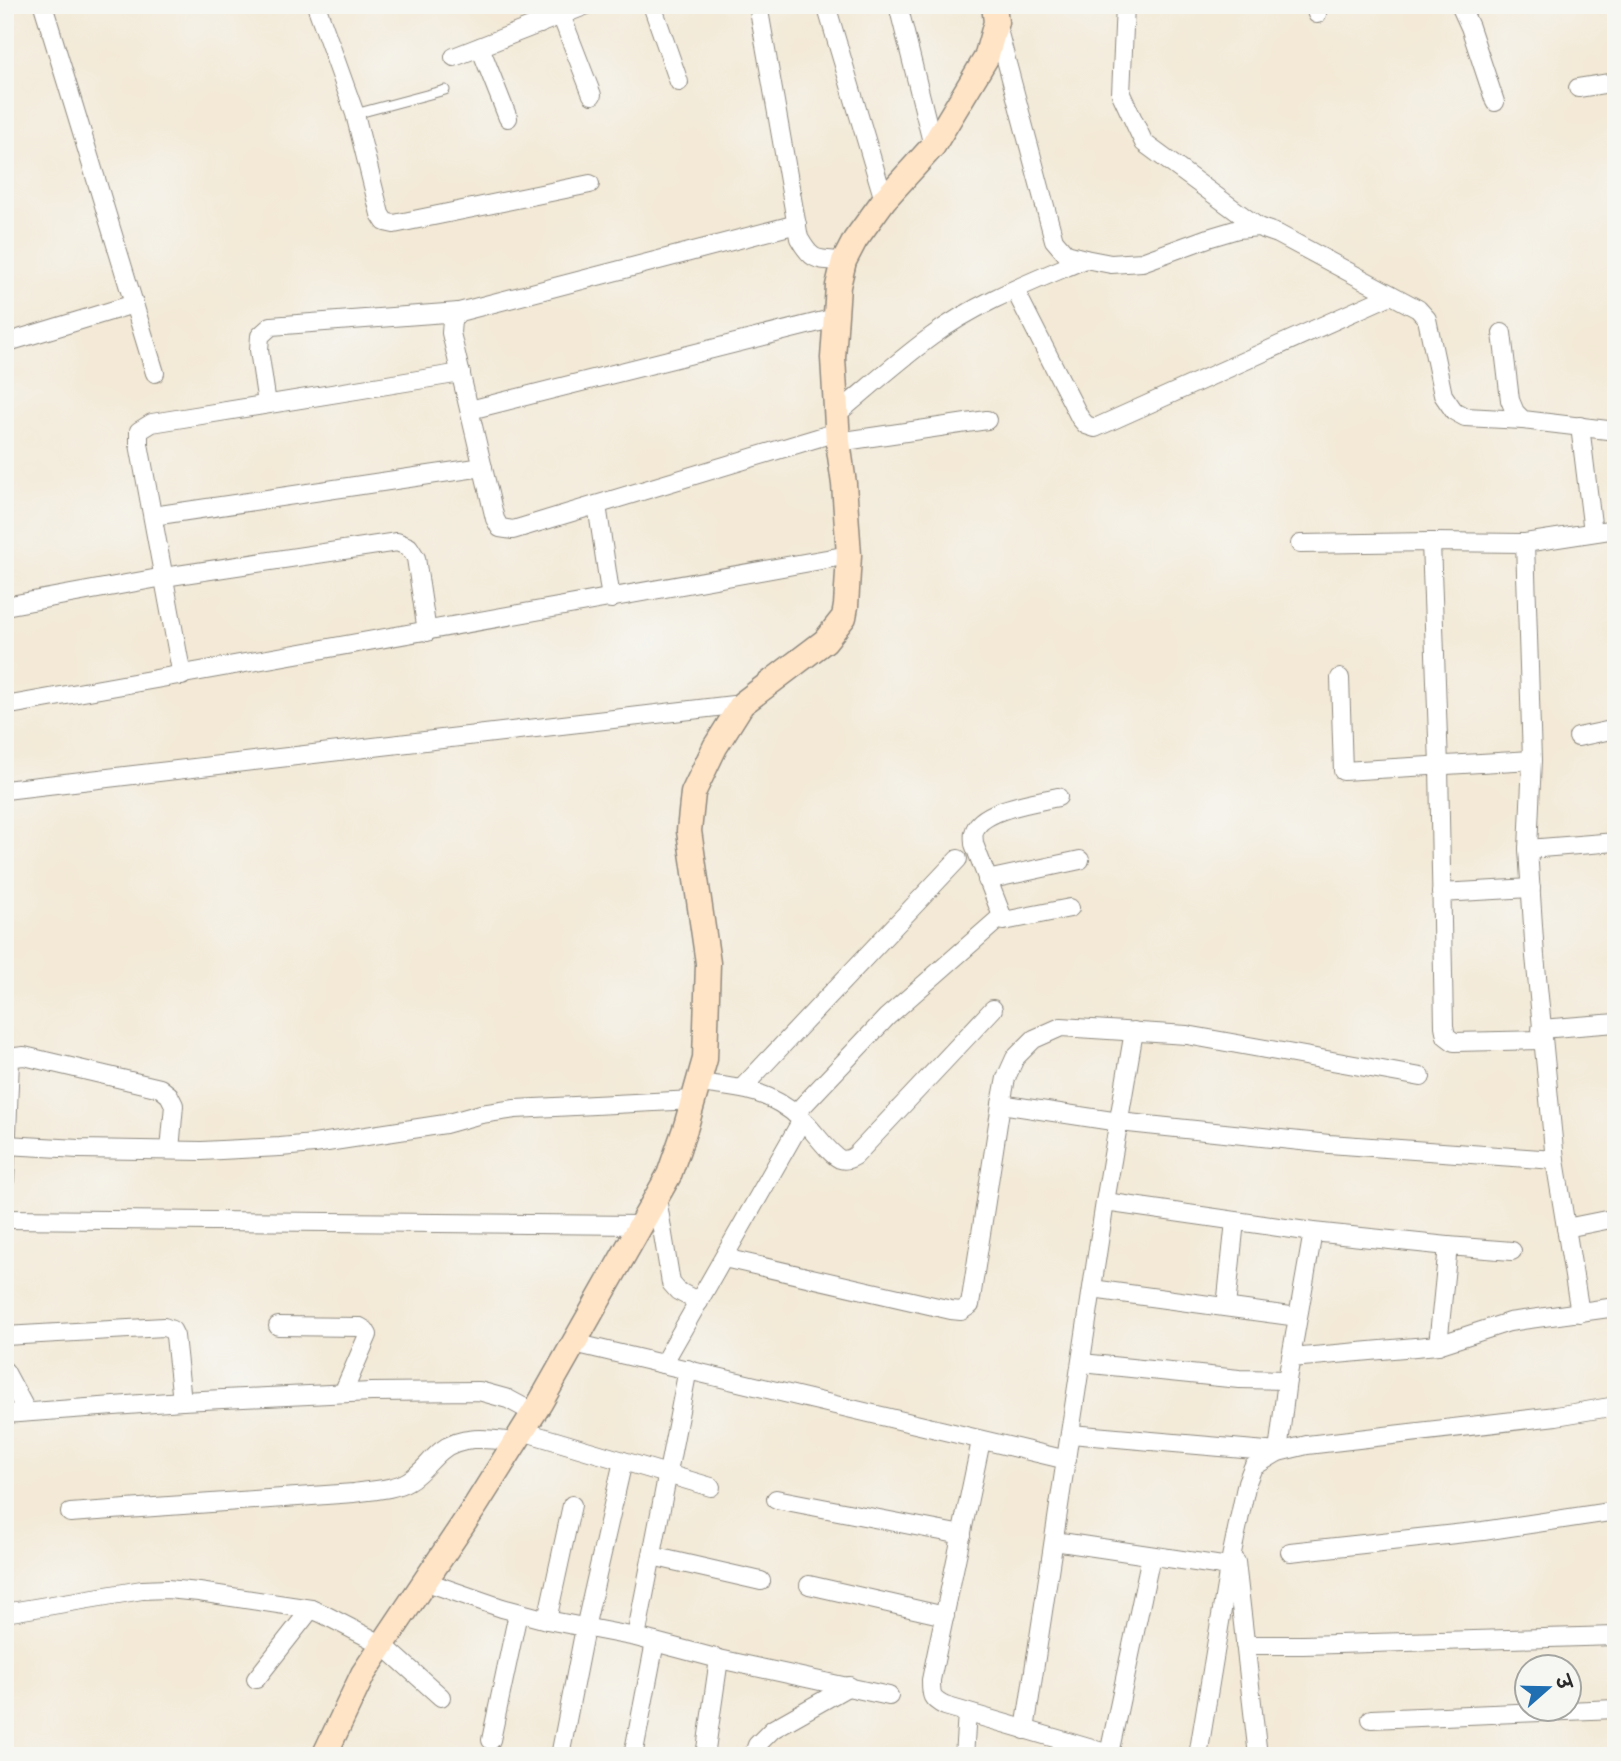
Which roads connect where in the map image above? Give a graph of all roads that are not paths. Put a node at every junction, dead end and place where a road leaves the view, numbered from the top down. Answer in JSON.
{"nodes":[{"id":1,"x":43,"y":5,"type":"edge"},
{"id":2,"x":316,"y":5,"type":"edge"},
{"id":3,"x":533,"y":5,"type":"edge"},
{"id":4,"x":587,"y":5,"type":"edge"},
{"id":5,"x":652,"y":5,"type":"edge"},
{"id":6,"x":758,"y":5,"type":"edge"},
{"id":7,"x":827,"y":5,"type":"edge"},
{"id":8,"x":898,"y":5,"type":"edge"},
{"id":9,"x":1125,"y":5,"type":"edge"},
{"id":10,"x":1460,"y":5,"type":"edge"},
{"id":11,"x":995,"y":14,"type":"edge"},
{"id":12,"x":561,"y":15,"type":"junction"},
{"id":13,"x":540,"y":24,"type":"junction"},
{"id":14,"x":480,"y":47,"type":"junction"},
{"id":15,"x":454,"y":57,"type":"dead end"},
{"id":16,"x":679,"y":82,"type":"dead end"},
{"id":17,"x":1616,"y":82,"type":"edge"},
{"id":18,"x":1578,"y":88,"type":"dead end"},
{"id":19,"x":444,"y":90,"type":"dead end"},
{"id":20,"x":592,"y":95,"type":"dead end"},
{"id":21,"x":1495,"y":102,"type":"dead end"},
{"id":22,"x":355,"y":114,"type":"junction"},
{"id":23,"x":508,"y":118,"type":"dead end"},
{"id":24,"x":933,"y":146,"type":"junction"},
{"id":25,"x":590,"y":184,"type":"dead end"},
{"id":26,"x":884,"y":200,"type":"junction"},
{"id":27,"x":797,"y":224,"type":"junction"},
{"id":28,"x":1258,"y":227,"type":"junction"},
{"id":29,"x":1085,"y":259,"type":"junction"},
{"id":30,"x":844,"y":261,"type":"junction"},
{"id":31,"x":1014,"y":290,"type":"junction"},
{"id":32,"x":1391,"y":295,"type":"junction"},
{"id":33,"x":134,"y":304,"type":"junction"},
{"id":34,"x":459,"y":312,"type":"junction"},
{"id":35,"x":835,"y":318,"type":"junction"},
{"id":36,"x":1502,"y":333,"type":"dead end"},
{"id":37,"x":5,"y":343,"type":"edge"},
{"id":38,"x":155,"y":373,"type":"dead end"},
{"id":39,"x":461,"y":373,"type":"junction"},
{"id":40,"x":267,"y":404,"type":"junction"},
{"id":41,"x":470,"y":410,"type":"junction"},
{"id":42,"x":987,"y":420,"type":"dead end"},
{"id":43,"x":1523,"y":420,"type":"junction"},
{"id":44,"x":1580,"y":426,"type":"junction"},
{"id":45,"x":837,"y":429,"type":"junction"},
{"id":46,"x":1616,"y":431,"type":"edge"},
{"id":47,"x":483,"y":467,"type":"junction"},
{"id":48,"x":597,"y":505,"type":"junction"},
{"id":49,"x":153,"y":516,"type":"junction"},
{"id":50,"x":1616,"y":529,"type":"edge"},
{"id":51,"x":1593,"y":532,"type":"junction"},
{"id":52,"x":1431,"y":542,"type":"junction"},
{"id":53,"x":1525,"y":543,"type":"junction"},
{"id":54,"x":1300,"y":544,"type":"dead end"},
{"id":55,"x":849,"y":555,"type":"junction"},
{"id":56,"x":164,"y":577,"type":"junction"},
{"id":57,"x":611,"y":599,"type":"junction"},
{"id":58,"x":5,"y":606,"type":"edge"},
{"id":59,"x":427,"y":632,"type":"junction"},
{"id":60,"x":182,"y":676,"type":"junction"},
{"id":61,"x":1340,"y":678,"type":"dead end"},
{"id":62,"x":743,"y":704,"type":"junction"},
{"id":63,"x":5,"y":706,"type":"edge"},
{"id":64,"x":1616,"y":729,"type":"edge"},
{"id":65,"x":1578,"y":737,"type":"dead end"},
{"id":66,"x":1532,"y":760,"type":"junction"},
{"id":67,"x":1439,"y":766,"type":"junction"},
{"id":68,"x":5,"y":790,"type":"edge"},
{"id":69,"x":1058,"y":797,"type":"dead end"},
{"id":70,"x":1616,"y":842,"type":"edge"},
{"id":71,"x":1528,"y":849,"type":"junction"},
{"id":72,"x":958,"y":859,"type":"dead end"},
{"id":73,"x":1080,"y":860,"type":"dead end"},
{"id":74,"x":987,"y":880,"type":"junction"},
{"id":75,"x":1531,"y":888,"type":"junction"},
{"id":76,"x":1441,"y":893,"type":"junction"},
{"id":77,"x":1070,"y":908,"type":"dead end"},
{"id":78,"x":1002,"y":916,"type":"junction"},
{"id":79,"x":993,"y":1009,"type":"dead end"},
{"id":80,"x":1616,"y":1023,"type":"edge"},
{"id":81,"x":1133,"y":1031,"type":"junction"},
{"id":82,"x":1542,"y":1035,"type":"junction"},
{"id":83,"x":1421,"y":1077,"type":"dead end"},
{"id":84,"x":7,"y":1081,"type":"edge"},
{"id":85,"x":742,"y":1088,"type":"junction"},
{"id":86,"x":696,"y":1092,"type":"junction"},
{"id":87,"x":1001,"y":1104,"type":"junction"},
{"id":88,"x":799,"y":1117,"type":"junction"},
{"id":89,"x":1119,"y":1122,"type":"junction"},
{"id":90,"x":6,"y":1145,"type":"edge"},
{"id":91,"x":170,"y":1150,"type":"junction"},
{"id":92,"x":1555,"y":1160,"type":"junction"},
{"id":93,"x":5,"y":1180,"type":"edge"},
{"id":94,"x":657,"y":1198,"type":"junction"},
{"id":95,"x":1105,"y":1202,"type":"junction"},
{"id":96,"x":1616,"y":1218,"type":"edge"},
{"id":97,"x":5,"y":1219,"type":"edge"},
{"id":98,"x":1236,"y":1222,"type":"junction"},
{"id":99,"x":642,"y":1225,"type":"junction"},
{"id":100,"x":1566,"y":1228,"type":"junction"},
{"id":101,"x":1313,"y":1232,"type":"junction"},
{"id":102,"x":1448,"y":1246,"type":"junction"},
{"id":103,"x":1512,"y":1251,"type":"dead end"},
{"id":104,"x":724,"y":1258,"type":"junction"},
{"id":105,"x":1092,"y":1289,"type":"junction"},
{"id":106,"x":699,"y":1302,"type":"junction"},
{"id":107,"x":1226,"y":1307,"type":"junction"},
{"id":108,"x":1616,"y":1307,"type":"edge"},
{"id":109,"x":1580,"y":1312,"type":"junction"},
{"id":110,"x":1298,"y":1317,"type":"junction"},
{"id":111,"x":278,"y":1326,"type":"dead end"},
{"id":112,"x":5,"y":1336,"type":"edge"},
{"id":113,"x":574,"y":1343,"type":"junction"},
{"id":114,"x":1438,"y":1345,"type":"junction"},
{"id":115,"x":1291,"y":1358,"type":"junction"},
{"id":116,"x":1082,"y":1363,"type":"junction"},
{"id":117,"x":663,"y":1364,"type":"junction"},
{"id":118,"x":688,"y":1369,"type":"junction"},
{"id":119,"x":5,"y":1371,"type":"edge"},
{"id":120,"x":1287,"y":1380,"type":"junction"},
{"id":121,"x":343,"y":1394,"type":"junction"},
{"id":122,"x":182,"y":1401,"type":"junction"},
{"id":123,"x":1616,"y":1406,"type":"edge"},
{"id":124,"x":26,"y":1412,"type":"junction"},
{"id":125,"x":5,"y":1414,"type":"edge"},
{"id":126,"x":524,"y":1429,"type":"junction"},
{"id":127,"x":1071,"y":1434,"type":"junction"},
{"id":128,"x":981,"y":1441,"type":"junction"},
{"id":129,"x":1278,"y":1452,"type":"junction"},
{"id":130,"x":1067,"y":1460,"type":"junction"},
{"id":131,"x":623,"y":1461,"type":"junction"},
{"id":132,"x":668,"y":1474,"type":"junction"},
{"id":133,"x":711,"y":1487,"type":"dead end"},
{"id":134,"x":776,"y":1499,"type":"dead end"},
{"id":135,"x":572,"y":1505,"type":"dead end"},
{"id":136,"x":1616,"y":1511,"type":"edge"},
{"id":137,"x":70,"y":1513,"type":"dead end"},
{"id":138,"x":962,"y":1535,"type":"junction"},
{"id":139,"x":1054,"y":1541,"type":"junction"},
{"id":140,"x":1234,"y":1541,"type":"junction"},
{"id":141,"x":1290,"y":1552,"type":"dead end"},
{"id":142,"x":652,"y":1556,"type":"junction"},
{"id":143,"x":1151,"y":1556,"type":"junction"},
{"id":144,"x":1228,"y":1567,"type":"junction"},
{"id":145,"x":424,"y":1581,"type":"junction"},
{"id":146,"x":761,"y":1581,"type":"dead end"},
{"id":147,"x":809,"y":1585,"type":"dead end"},
{"id":148,"x":311,"y":1609,"type":"junction"},
{"id":149,"x":5,"y":1613,"type":"edge"},
{"id":150,"x":518,"y":1613,"type":"junction"},
{"id":151,"x":945,"y":1616,"type":"junction"},
{"id":152,"x":547,"y":1620,"type":"junction"},
{"id":153,"x":585,"y":1628,"type":"junction"},
{"id":154,"x":1616,"y":1636,"type":"edge"},
{"id":155,"x":636,"y":1637,"type":"junction"},
{"id":156,"x":655,"y":1642,"type":"junction"},
{"id":157,"x":383,"y":1644,"type":"junction"},
{"id":158,"x":1245,"y":1645,"type":"junction"},
{"id":159,"x":719,"y":1659,"type":"junction"},
{"id":160,"x":256,"y":1679,"type":"dead end"},
{"id":161,"x":849,"y":1686,"type":"junction"},
{"id":162,"x":889,"y":1696,"type":"dead end"},
{"id":163,"x":441,"y":1697,"type":"dead end"},
{"id":164,"x":1616,"y":1709,"type":"edge"},
{"id":165,"x":967,"y":1713,"type":"junction"},
{"id":166,"x":1371,"y":1719,"type":"dead end"},
{"id":167,"x":1025,"y":1730,"type":"junction"},
{"id":168,"x":491,"y":1740,"type":"dead end"},
{"id":169,"x":1112,"y":1755,"type":"edge"},
{"id":170,"x":324,"y":1756,"type":"edge"},
{"id":171,"x":561,"y":1756,"type":"edge"},
{"id":172,"x":633,"y":1756,"type":"edge"},
{"id":173,"x":705,"y":1756,"type":"edge"},
{"id":174,"x":753,"y":1756,"type":"edge"},
{"id":175,"x":964,"y":1756,"type":"edge"},
{"id":176,"x":1198,"y":1756,"type":"edge"},
{"id":177,"x":1258,"y":1756,"type":"edge"}],
"edges":[{"from":1,"to":33,"type":"street"},
{"from":2,"to":22,"type":"street"},
{"from":3,"to":13,"type":"street"},
{"from":4,"to":12,"type":"street"},
{"from":5,"to":16,"type":"street"},
{"from":6,"to":27,"type":"street"},
{"from":7,"to":26,"type":"street"},
{"from":8,"to":24,"type":"street"},
{"from":9,"to":28,"type":"street"},
{"from":10,"to":21,"type":"street"},
{"from":11,"to":24,"type":"main road"},
{"from":11,"to":29,"type":"street"},
{"from":12,"to":13,"type":"street"},
{"from":12,"to":20,"type":"street"},
{"from":13,"to":14,"type":"street"},
{"from":14,"to":15,"type":"street"},
{"from":14,"to":23,"type":"street"},
{"from":17,"to":18,"type":"street"},
{"from":19,"to":22,"type":"lane"},
{"from":22,"to":25,"type":"street"},
{"from":24,"to":26,"type":"main road"},
{"from":26,"to":30,"type":"main road"},
{"from":27,"to":30,"type":"street"},
{"from":27,"to":34,"type":"street"},
{"from":28,"to":29,"type":"street"},
{"from":28,"to":32,"type":"street"},
{"from":29,"to":31,"type":"street"},
{"from":30,"to":35,"type":"main road"},
{"from":31,"to":32,"type":"street"},
{"from":31,"to":45,"type":"street"},
{"from":32,"to":43,"type":"street"},
{"from":33,"to":37,"type":"street"},
{"from":33,"to":38,"type":"street"},
{"from":34,"to":39,"type":"street"},
{"from":34,"to":40,"type":"street"},
{"from":35,"to":41,"type":"street"},
{"from":35,"to":45,"type":"main road"},
{"from":36,"to":43,"type":"street"},
{"from":39,"to":40,"type":"street"},
{"from":39,"to":41,"type":"street"},
{"from":40,"to":49,"type":"street"},
{"from":41,"to":47,"type":"street"},
{"from":42,"to":45,"type":"street"},
{"from":43,"to":44,"type":"street"},
{"from":44,"to":46,"type":"street"},
{"from":44,"to":51,"type":"street"},
{"from":45,"to":48,"type":"street"},
{"from":45,"to":55,"type":"main road"},
{"from":47,"to":48,"type":"street"},
{"from":47,"to":49,"type":"street"},
{"from":48,"to":57,"type":"street"},
{"from":49,"to":56,"type":"street"},
{"from":50,"to":51,"type":"street"},
{"from":51,"to":53,"type":"street"},
{"from":52,"to":53,"type":"street"},
{"from":52,"to":54,"type":"street"},
{"from":52,"to":67,"type":"street"},
{"from":53,"to":66,"type":"street"},
{"from":55,"to":57,"type":"street"},
{"from":55,"to":62,"type":"main road"},
{"from":56,"to":58,"type":"street"},
{"from":56,"to":59,"type":"street"},
{"from":56,"to":60,"type":"street"},
{"from":57,"to":59,"type":"street"},
{"from":59,"to":60,"type":"street"},
{"from":60,"to":63,"type":"street"},
{"from":61,"to":67,"type":"street"},
{"from":62,"to":68,"type":"street"},
{"from":62,"to":86,"type":"main road"},
{"from":64,"to":65,"type":"street"},
{"from":66,"to":67,"type":"street"},
{"from":66,"to":71,"type":"street"},
{"from":67,"to":76,"type":"street"},
{"from":69,"to":74,"type":"street"},
{"from":70,"to":71,"type":"street"},
{"from":71,"to":75,"type":"street"},
{"from":72,"to":85,"type":"street"},
{"from":73,"to":74,"type":"street"},
{"from":74,"to":78,"type":"street"},
{"from":75,"to":76,"type":"street"},
{"from":75,"to":82,"type":"street"},
{"from":76,"to":82,"type":"street"},
{"from":77,"to":78,"type":"street"},
{"from":78,"to":88,"type":"street"},
{"from":79,"to":88,"type":"street"},
{"from":80,"to":82,"type":"street"},
{"from":81,"to":83,"type":"street"},
{"from":81,"to":87,"type":"street"},
{"from":81,"to":89,"type":"street"},
{"from":82,"to":92,"type":"street"},
{"from":84,"to":90,"type":"street"},
{"from":84,"to":91,"type":"street"},
{"from":85,"to":86,"type":"street"},
{"from":85,"to":88,"type":"street"},
{"from":86,"to":91,"type":"street"},
{"from":86,"to":94,"type":"main road"},
{"from":87,"to":89,"type":"street"},
{"from":87,"to":104,"type":"street"},
{"from":88,"to":104,"type":"street"},
{"from":89,"to":92,"type":"street"},
{"from":89,"to":95,"type":"street"},
{"from":90,"to":91,"type":"street"},
{"from":90,"to":93,"type":"street"},
{"from":92,"to":100,"type":"street"},
{"from":94,"to":99,"type":"main road"},
{"from":94,"to":106,"type":"street"},
{"from":95,"to":98,"type":"street"},
{"from":95,"to":105,"type":"street"},
{"from":96,"to":100,"type":"street"},
{"from":97,"to":99,"type":"street"},
{"from":98,"to":101,"type":"street"},
{"from":98,"to":107,"type":"street"},
{"from":99,"to":113,"type":"main road"},
{"from":100,"to":109,"type":"street"},
{"from":101,"to":102,"type":"street"},
{"from":101,"to":110,"type":"street"},
{"from":102,"to":103,"type":"street"},
{"from":102,"to":114,"type":"street"},
{"from":104,"to":106,"type":"street"},
{"from":105,"to":107,"type":"street"},
{"from":105,"to":116,"type":"street"},
{"from":106,"to":117,"type":"street"},
{"from":107,"to":110,"type":"street"},
{"from":108,"to":109,"type":"street"},
{"from":109,"to":114,"type":"street"},
{"from":110,"to":115,"type":"street"},
{"from":111,"to":121,"type":"street"},
{"from":112,"to":122,"type":"street"},
{"from":113,"to":117,"type":"street"},
{"from":113,"to":126,"type":"main road"},
{"from":114,"to":115,"type":"street"},
{"from":115,"to":120,"type":"street"},
{"from":116,"to":120,"type":"street"},
{"from":116,"to":127,"type":"street"},
{"from":117,"to":118,"type":"street"},
{"from":118,"to":128,"type":"street"},
{"from":118,"to":132,"type":"street"},
{"from":119,"to":124,"type":"street"},
{"from":120,"to":129,"type":"street"},
{"from":121,"to":122,"type":"street"},
{"from":121,"to":126,"type":"street"},
{"from":122,"to":124,"type":"street"},
{"from":123,"to":129,"type":"street"},
{"from":124,"to":125,"type":"street"},
{"from":126,"to":131,"type":"street"},
{"from":126,"to":137,"type":"street"},
{"from":126,"to":145,"type":"main road"},
{"from":127,"to":129,"type":"street"},
{"from":127,"to":130,"type":"street"},
{"from":128,"to":130,"type":"street"},
{"from":128,"to":138,"type":"street"},
{"from":129,"to":140,"type":"street"},
{"from":130,"to":139,"type":"street"},
{"from":131,"to":132,"type":"street"},
{"from":131,"to":153,"type":"street"},
{"from":132,"to":133,"type":"street"},
{"from":132,"to":142,"type":"street"},
{"from":134,"to":138,"type":"street"},
{"from":135,"to":152,"type":"street"},
{"from":136,"to":141,"type":"street"},
{"from":138,"to":151,"type":"street"},
{"from":139,"to":143,"type":"street"},
{"from":139,"to":167,"type":"street"},
{"from":140,"to":144,"type":"street"},
{"from":140,"to":158,"type":"street"},
{"from":142,"to":146,"type":"street"},
{"from":142,"to":155,"type":"street"},
{"from":143,"to":144,"type":"street"},
{"from":143,"to":169,"type":"street"},
{"from":144,"to":176,"type":"street"},
{"from":145,"to":150,"type":"street"},
{"from":145,"to":157,"type":"main road"},
{"from":147,"to":151,"type":"street"},
{"from":148,"to":149,"type":"street"},
{"from":148,"to":157,"type":"street"},
{"from":148,"to":160,"type":"street"},
{"from":150,"to":152,"type":"street"},
{"from":150,"to":168,"type":"street"},
{"from":151,"to":165,"type":"street"},
{"from":152,"to":153,"type":"street"},
{"from":153,"to":155,"type":"street"},
{"from":153,"to":171,"type":"street"},
{"from":154,"to":158,"type":"street"},
{"from":155,"to":156,"type":"street"},
{"from":156,"to":159,"type":"street"},
{"from":156,"to":172,"type":"street"},
{"from":157,"to":163,"type":"street"},
{"from":157,"to":170,"type":"main road"},
{"from":158,"to":177,"type":"street"},
{"from":159,"to":161,"type":"street"},
{"from":159,"to":173,"type":"street"},
{"from":161,"to":162,"type":"street"},
{"from":161,"to":174,"type":"street"},
{"from":164,"to":166,"type":"street"},
{"from":165,"to":167,"type":"street"},
{"from":165,"to":175,"type":"street"},
{"from":167,"to":169,"type":"street"}]}
